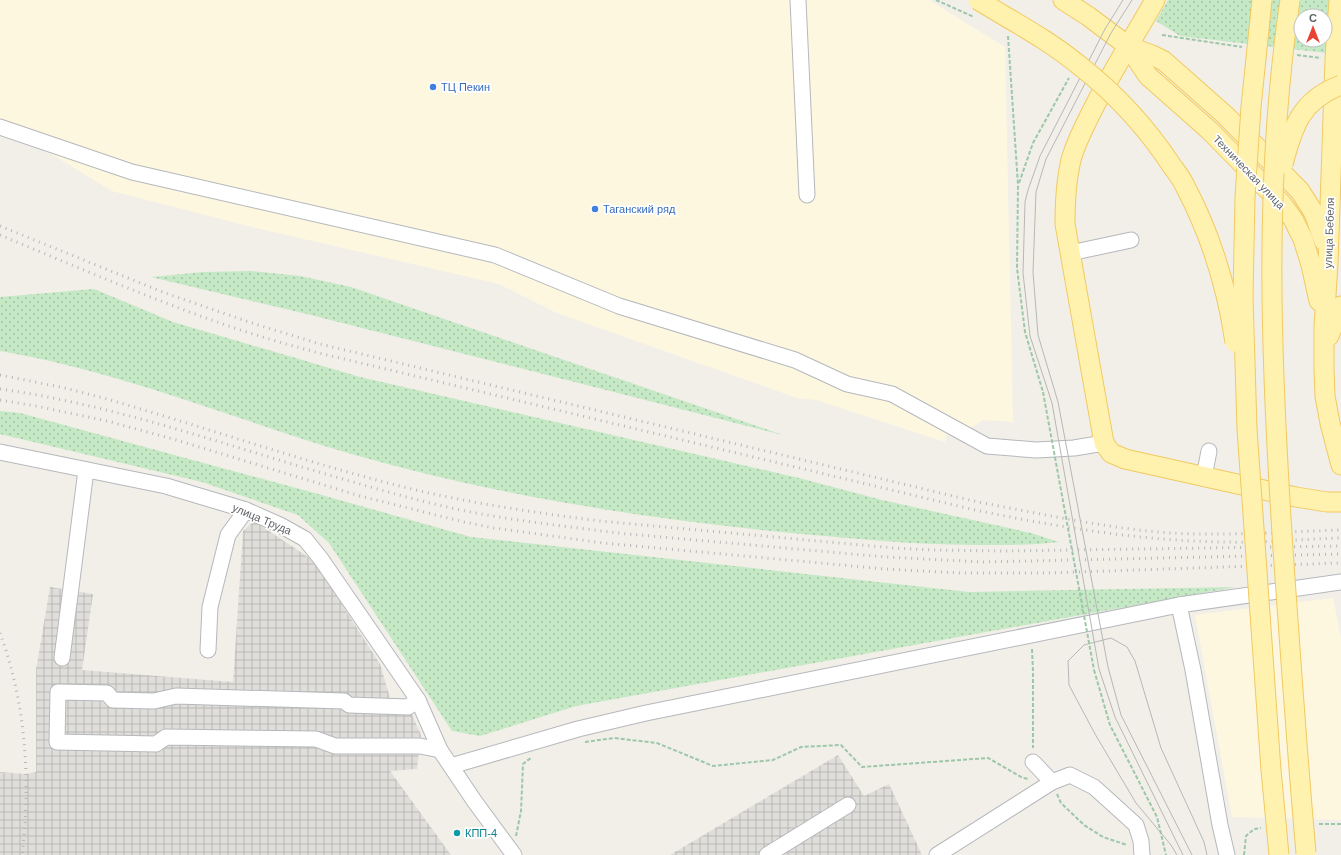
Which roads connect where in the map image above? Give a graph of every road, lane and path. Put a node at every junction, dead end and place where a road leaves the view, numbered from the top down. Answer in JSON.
{"nodes":[{"id":1,"x":798,"y":0,"type":"edge"},
{"id":2,"x":978,"y":0,"type":"edge"},
{"id":3,"x":1063,"y":0,"type":"edge"},
{"id":4,"x":1155,"y":0,"type":"edge"},
{"id":5,"x":1262,"y":0,"type":"edge"},
{"id":6,"x":1290,"y":0,"type":"edge"},
{"id":7,"x":1339,"y":0,"type":"edge"},
{"id":8,"x":1008,"y":33,"type":"dead end"},
{"id":9,"x":1162,"y":35,"type":"dead end"},
{"id":10,"x":1128,"y":46,"type":"junction"},
{"id":11,"x":1238,"y":47,"type":"dead end"},
{"id":12,"x":1070,"y":77,"type":"dead end"},
{"id":13,"x":1341,"y":85,"type":"edge"},
{"id":14,"x":0,"y":127,"type":"edge"},
{"id":15,"x":1018,"y":185,"type":"junction"},
{"id":16,"x":807,"y":195,"type":"dead end"},
{"id":17,"x":1130,"y":240,"type":"dead end"},
{"id":18,"x":1272,"y":241,"type":"junction"},
{"id":19,"x":1070,"y":253,"type":"junction"},
{"id":20,"x":1328,"y":264,"type":"junction"},
{"id":21,"x":1341,"y":306,"type":"edge"},
{"id":22,"x":1324,"y":326,"type":"junction"},
{"id":23,"x":1324,"y":369,"type":"junction"},
{"id":24,"x":1247,"y":429,"type":"junction"},
{"id":25,"x":1104,"y":443,"type":"junction"},
{"id":26,"x":1209,"y":451,"type":"dead end"},
{"id":27,"x":0,"y":452,"type":"edge"},
{"id":28,"x":1340,"y":463,"type":"edge"},
{"id":29,"x":86,"y":470,"type":"junction"},
{"id":30,"x":1204,"y":477,"type":"junction"},
{"id":31,"x":1341,"y":502,"type":"edge"},
{"id":32,"x":246,"y":510,"type":"junction"},
{"id":33,"x":1341,"y":582,"type":"edge"},
{"id":34,"x":1179,"y":605,"type":"junction"},
{"id":35,"x":1031,"y":634,"type":"junction"},
{"id":36,"x":208,"y":650,"type":"dead end"},
{"id":37,"x":62,"y":658,"type":"dead end"},
{"id":38,"x":418,"y":700,"type":"junction"},
{"id":39,"x":584,"y":743,"type":"dead end"},
{"id":40,"x":440,"y":750,"type":"junction"},
{"id":41,"x":534,"y":756,"type":"dead end"},
{"id":42,"x":1033,"y":762,"type":"joint"},
{"id":43,"x":451,"y":766,"type":"junction"},
{"id":44,"x":1052,"y":782,"type":"junction"},
{"id":45,"x":848,"y":805,"type":"dead end"},
{"id":46,"x":512,"y":852,"type":"edge"},
{"id":47,"x":1142,"y":853,"type":"edge"},
{"id":48,"x":1306,"y":854,"type":"edge"},
{"id":49,"x":767,"y":855,"type":"edge"},
{"id":50,"x":937,"y":855,"type":"edge"},
{"id":51,"x":1166,"y":855,"type":"edge"},
{"id":52,"x":1227,"y":855,"type":"edge"},
{"id":53,"x":1278,"y":855,"type":"edge"}],
"edges":[{"from":1,"to":16,"type":"street"},
{"from":2,"to":24,"type":"main road","bridge":true},
{"from":3,"to":10,"type":"main road","name":"Техническая улица"},
{"from":4,"to":10,"type":"main road"},
{"from":5,"to":24,"type":"main road","bridge":true},
{"from":6,"to":18,"type":"main road","bridge":true},
{"from":7,"to":20,"type":"main road","name":"улица Бебеля"},
{"from":8,"to":15,"type":"path"},
{"from":9,"to":11,"type":"path"},
{"from":10,"to":19,"type":"main road"},
{"from":10,"to":20,"type":"main road","name":"Техническая улица"},
{"from":10,"to":22,"type":"main road","name":"Техническая улица"},
{"from":12,"to":15,"type":"path"},
{"from":13,"to":18,"type":"main road","bridge":true},
{"from":14,"to":25,"type":"street"},
{"from":15,"to":51,"type":"path","bridge":true},
{"from":17,"to":19,"type":"street"},
{"from":18,"to":48,"type":"main road","bridge":true},
{"from":19,"to":25,"type":"main road"},
{"from":20,"to":22,"type":"main road","name":"улица Бебеля"},
{"from":21,"to":23,"type":"main road"},
{"from":22,"to":23,"type":"main road","name":"улица Бебеля"},
{"from":23,"to":28,"type":"main road","name":"улица Бебеля"},
{"from":24,"to":53,"type":"main road","bridge":true},
{"from":25,"to":30,"type":"main road"},
{"from":26,"to":30,"type":"street"},
{"from":27,"to":29,"type":"street","name":"улица Труда"},
{"from":29,"to":32,"type":"street","name":"улица Труда"},
{"from":29,"to":37,"type":"street"},
{"from":30,"to":31,"type":"main road"},
{"from":32,"to":36,"type":"street"},
{"from":32,"to":38,"type":"street","name":"улица Труда"},
{"from":33,"to":34,"type":"street"},
{"from":34,"to":35,"type":"street"},
{"from":34,"to":52,"type":"street"},
{"from":35,"to":42,"type":"path"},
{"from":35,"to":43,"type":"street"},
{"from":38,"to":40,"type":"street","name":"улица Труда"},
{"from":38,"to":40,"type":"street"},
{"from":39,"to":44,"type":"path"},
{"from":40,"to":43,"type":"street","name":"улица Труда"},
{"from":41,"to":46,"type":"path"},
{"from":42,"to":44,"type":"street"},
{"from":43,"to":46,"type":"street","name":"улица Труда"},
{"from":44,"to":47,"type":"path"},
{"from":44,"to":47,"type":"street"},
{"from":44,"to":50,"type":"street"},
{"from":45,"to":49,"type":"street"}]}
